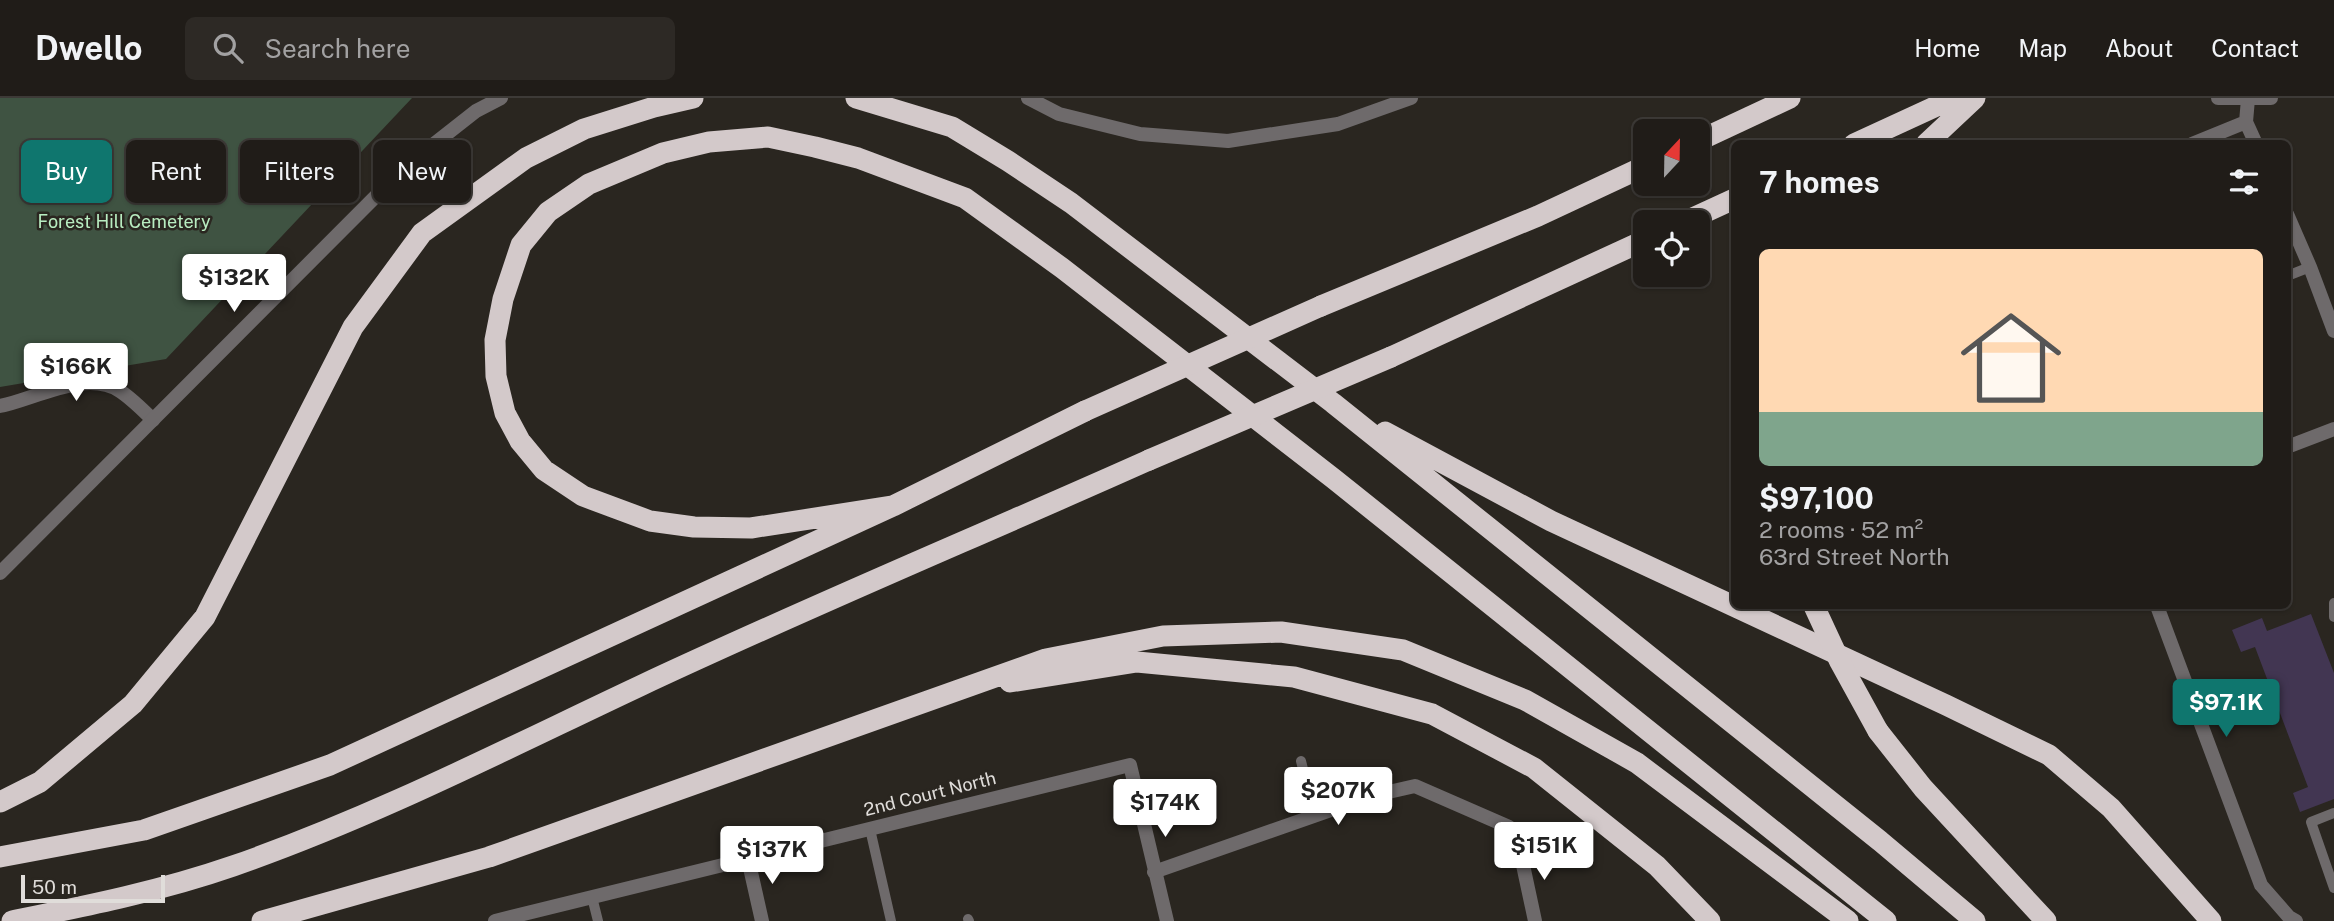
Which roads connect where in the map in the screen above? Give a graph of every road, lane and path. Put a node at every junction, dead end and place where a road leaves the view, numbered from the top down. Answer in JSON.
{"nodes":[{"id":1,"x":501,"y":98,"type":"edge"},
{"id":2,"x":693,"y":98,"type":"edge"},
{"id":3,"x":856,"y":98,"type":"edge"},
{"id":4,"x":1028,"y":98,"type":"edge"},
{"id":5,"x":1411,"y":98,"type":"edge"},
{"id":6,"x":1790,"y":98,"type":"edge"},
{"id":7,"x":1954,"y":98,"type":"edge"},
{"id":8,"x":1975,"y":98,"type":"edge"},
{"id":9,"x":2218,"y":98,"type":"edge"},
{"id":10,"x":2271,"y":98,"type":"edge"},
{"id":11,"x":2248,"y":99,"type":"edge"},
{"id":12,"x":2246,"y":122,"type":"junction"},
{"id":13,"x":1710,"y":135,"type":"edge"},
{"id":14,"x":1862,"y":140,"type":"edge"},
{"id":15,"x":1930,"y":140,"type":"edge"},
{"id":16,"x":2202,"y":140,"type":"edge"},
{"id":17,"x":2254,"y":140,"type":"edge"},
{"id":18,"x":1633,"y":172,"type":"edge"},
{"id":19,"x":1731,"y":200,"type":"edge"},
{"id":20,"x":1710,"y":210,"type":"edge"},
{"id":21,"x":2291,"y":224,"type":"edge"},
{"id":22,"x":1633,"y":246,"type":"edge"},
{"id":23,"x":2310,"y":267,"type":"junction"},
{"id":24,"x":2291,"y":274,"type":"edge"},
{"id":25,"x":2334,"y":331,"type":"edge"},
{"id":26,"x":1333,"y":403,"type":"junction"},
{"id":27,"x":0,"y":405,"type":"edge"},
{"id":28,"x":153,"y":420,"type":"junction"},
{"id":29,"x":2334,"y":429,"type":"edge"},
{"id":30,"x":2291,"y":445,"type":"edge"},
{"id":31,"x":893,"y":506,"type":"junction"},
{"id":32,"x":0,"y":573,"type":"edge"},
{"id":33,"x":2334,"y":603,"type":"edge"},
{"id":34,"x":1731,"y":605,"type":"edge"},
{"id":35,"x":1740,"y":609,"type":"edge"},
{"id":36,"x":1815,"y":609,"type":"edge"},
{"id":37,"x":2158,"y":609,"type":"edge"},
{"id":38,"x":2334,"y":617,"type":"edge"},
{"id":39,"x":962,"y":689,"type":"junction"},
{"id":40,"x":1301,"y":761,"type":"dead end"},
{"id":41,"x":0,"y":802,"type":"edge"},
{"id":42,"x":2334,"y":813,"type":"edge"},
{"id":43,"x":1315,"y":817,"type":"junction"},
{"id":44,"x":870,"y":829,"type":"junction"},
{"id":45,"x":0,"y":857,"type":"edge"},
{"id":46,"x":748,"y":859,"type":"junction"},
{"id":47,"x":1154,"y":872,"type":"junction"},
{"id":48,"x":2334,"y":888,"type":"edge"},
{"id":49,"x":592,"y":897,"type":"junction"},
{"id":50,"x":12,"y":921,"type":"edge"},
{"id":51,"x":262,"y":921,"type":"edge"},
{"id":52,"x":495,"y":921,"type":"edge"},
{"id":53,"x":598,"y":921,"type":"edge"},
{"id":54,"x":762,"y":921,"type":"edge"},
{"id":55,"x":891,"y":921,"type":"edge"},
{"id":56,"x":1167,"y":921,"type":"edge"},
{"id":57,"x":1535,"y":921,"type":"edge"},
{"id":58,"x":1710,"y":921,"type":"edge"},
{"id":59,"x":1848,"y":921,"type":"edge"},
{"id":60,"x":1886,"y":921,"type":"edge"},
{"id":61,"x":1975,"y":921,"type":"edge"},
{"id":62,"x":2046,"y":921,"type":"edge"},
{"id":63,"x":2211,"y":921,"type":"edge"},
{"id":64,"x":2296,"y":921,"type":"edge"}],
"edges":[{"from":1,"to":28,"type":"street"},
{"from":2,"to":41,"type":"highway"},
{"from":3,"to":26,"type":"highway"},
{"from":4,"to":5,"type":"street"},
{"from":6,"to":13,"type":"highway"},
{"from":7,"to":14,"type":"highway"},
{"from":8,"to":15,"type":"highway"},
{"from":9,"to":11,"type":"street"},
{"from":10,"to":11,"type":"street"},
{"from":11,"to":12,"type":"street"},
{"from":12,"to":16,"type":"street"},
{"from":12,"to":17,"type":"street"},
{"from":18,"to":31,"type":"highway","bridge":true},
{"from":19,"to":20,"type":"highway"},
{"from":21,"to":23,"type":"street"},
{"from":22,"to":50,"type":"highway","bridge":true},
{"from":23,"to":24,"type":"lane"},
{"from":23,"to":25,"type":"street"},
{"from":26,"to":34,"type":"highway"},
{"from":26,"to":61,"type":"highway"},
{"from":27,"to":28,"type":"street"},
{"from":28,"to":32,"type":"street"},
{"from":29,"to":30,"type":"street"},
{"from":31,"to":45,"type":"highway"},
{"from":31,"to":60,"type":"highway"},
{"from":33,"to":38,"type":"lane"},
{"from":35,"to":63,"type":"highway"},
{"from":36,"to":62,"type":"highway","bridge":true},
{"from":37,"to":64,"type":"street"},
{"from":39,"to":51,"type":"highway"},
{"from":39,"to":58,"type":"highway"},
{"from":39,"to":59,"type":"highway"},
{"from":40,"to":43,"type":"lane"},
{"from":42,"to":48,"type":"lane"},
{"from":43,"to":47,"type":"street"},
{"from":43,"to":57,"type":"street"},
{"from":44,"to":46,"type":"street","name":"2nd Court North"},
{"from":44,"to":47,"type":"street","name":"2nd Court North"},
{"from":44,"to":55,"type":"lane"},
{"from":46,"to":49,"type":"street","name":"2nd Court North"},
{"from":46,"to":54,"type":"street"},
{"from":47,"to":56,"type":"street"},
{"from":49,"to":52,"type":"street","name":"2nd Court North"},
{"from":49,"to":53,"type":"lane"}]}
